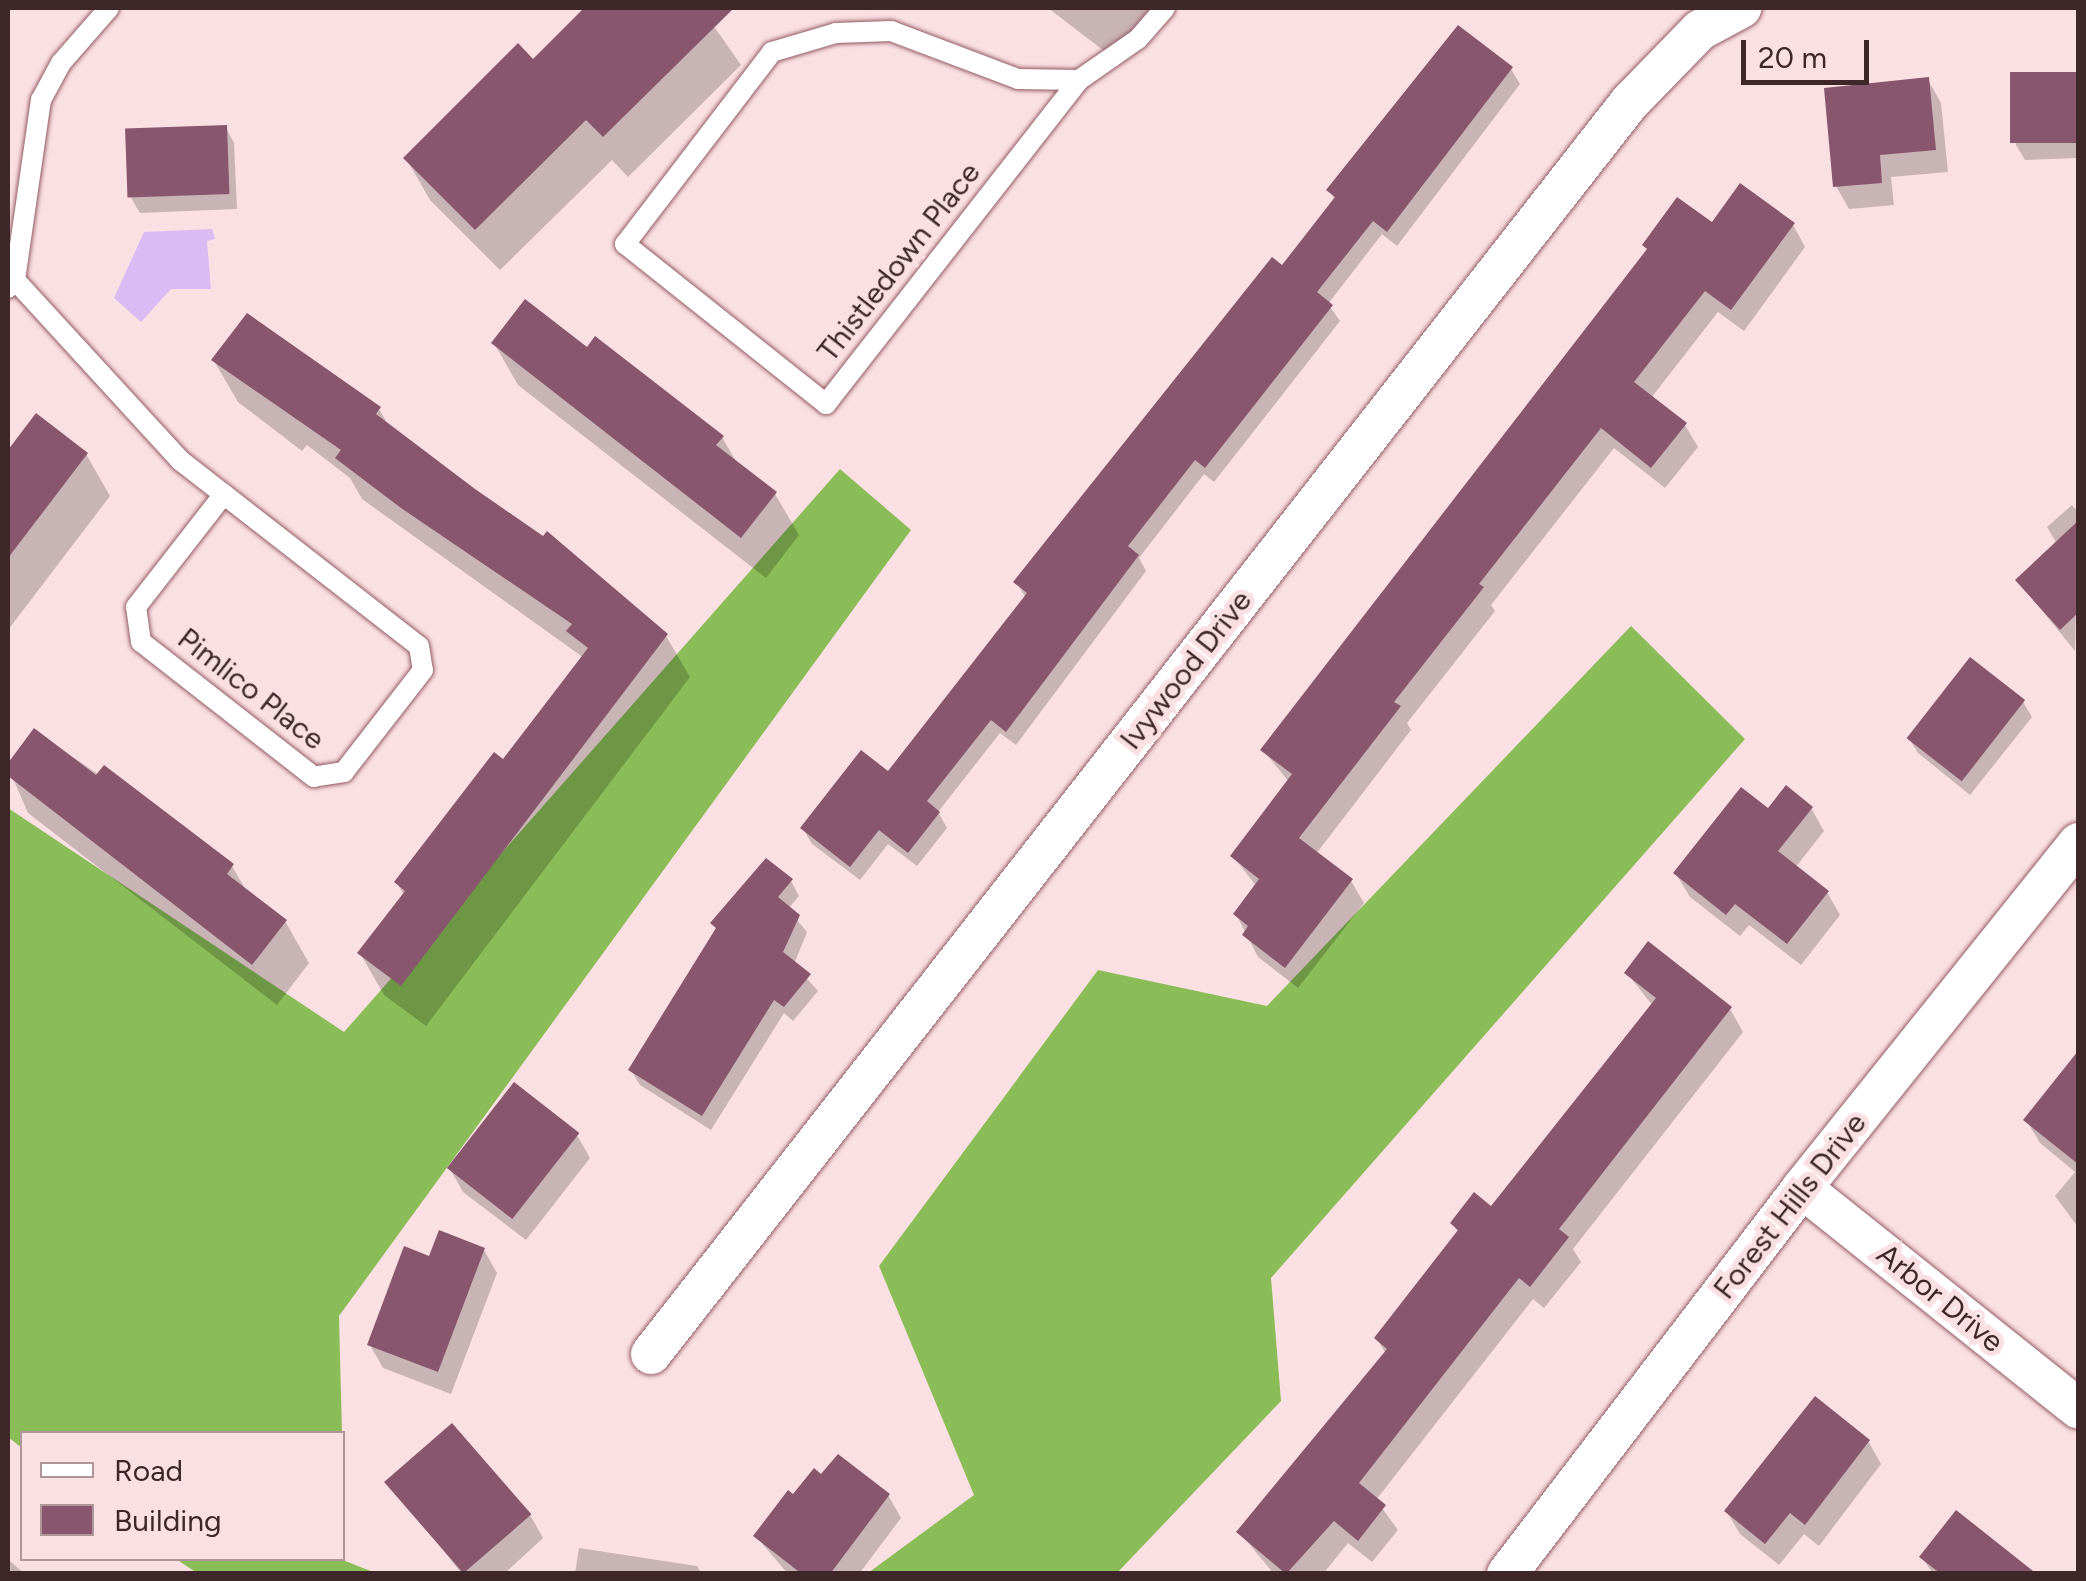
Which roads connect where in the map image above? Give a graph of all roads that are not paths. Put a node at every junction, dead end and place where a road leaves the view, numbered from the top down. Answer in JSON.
{"nodes":[{"id":1,"x":109,"y":8,"type":"edge"},
{"id":2,"x":1165,"y":8,"type":"edge"},
{"id":3,"x":1741,"y":8,"type":"edge"},
{"id":4,"x":1079,"y":80,"type":"junction"},
{"id":5,"x":11,"y":284,"type":"edge"},
{"id":6,"x":224,"y":494,"type":"junction"},
{"id":7,"x":2078,"y":843,"type":"edge"},
{"id":8,"x":1802,"y":1188,"type":"junction"},
{"id":9,"x":650,"y":1354,"type":"dead end"},
{"id":10,"x":2078,"y":1408,"type":"edge"},
{"id":11,"x":1507,"y":1574,"type":"edge"}],
"edges":[{"from":1,"to":5,"type":"lane"},
{"from":2,"to":4,"type":"lane","name":"Thistledown Place"},
{"from":3,"to":9,"type":"street","name":"Ivywood Drive"},
{"from":4,"to":4,"type":"lane","name":"Thistledown Place"},
{"from":5,"to":6,"type":"lane","name":"Pimlico Place"},
{"from":6,"to":6,"type":"lane","name":"Pimlico Place"},
{"from":7,"to":8,"type":"street","name":"Forest Hills Drive"},
{"from":8,"to":10,"type":"street","name":"Arbor Drive"},
{"from":8,"to":11,"type":"street","name":"Forest Hills Drive"}]}
